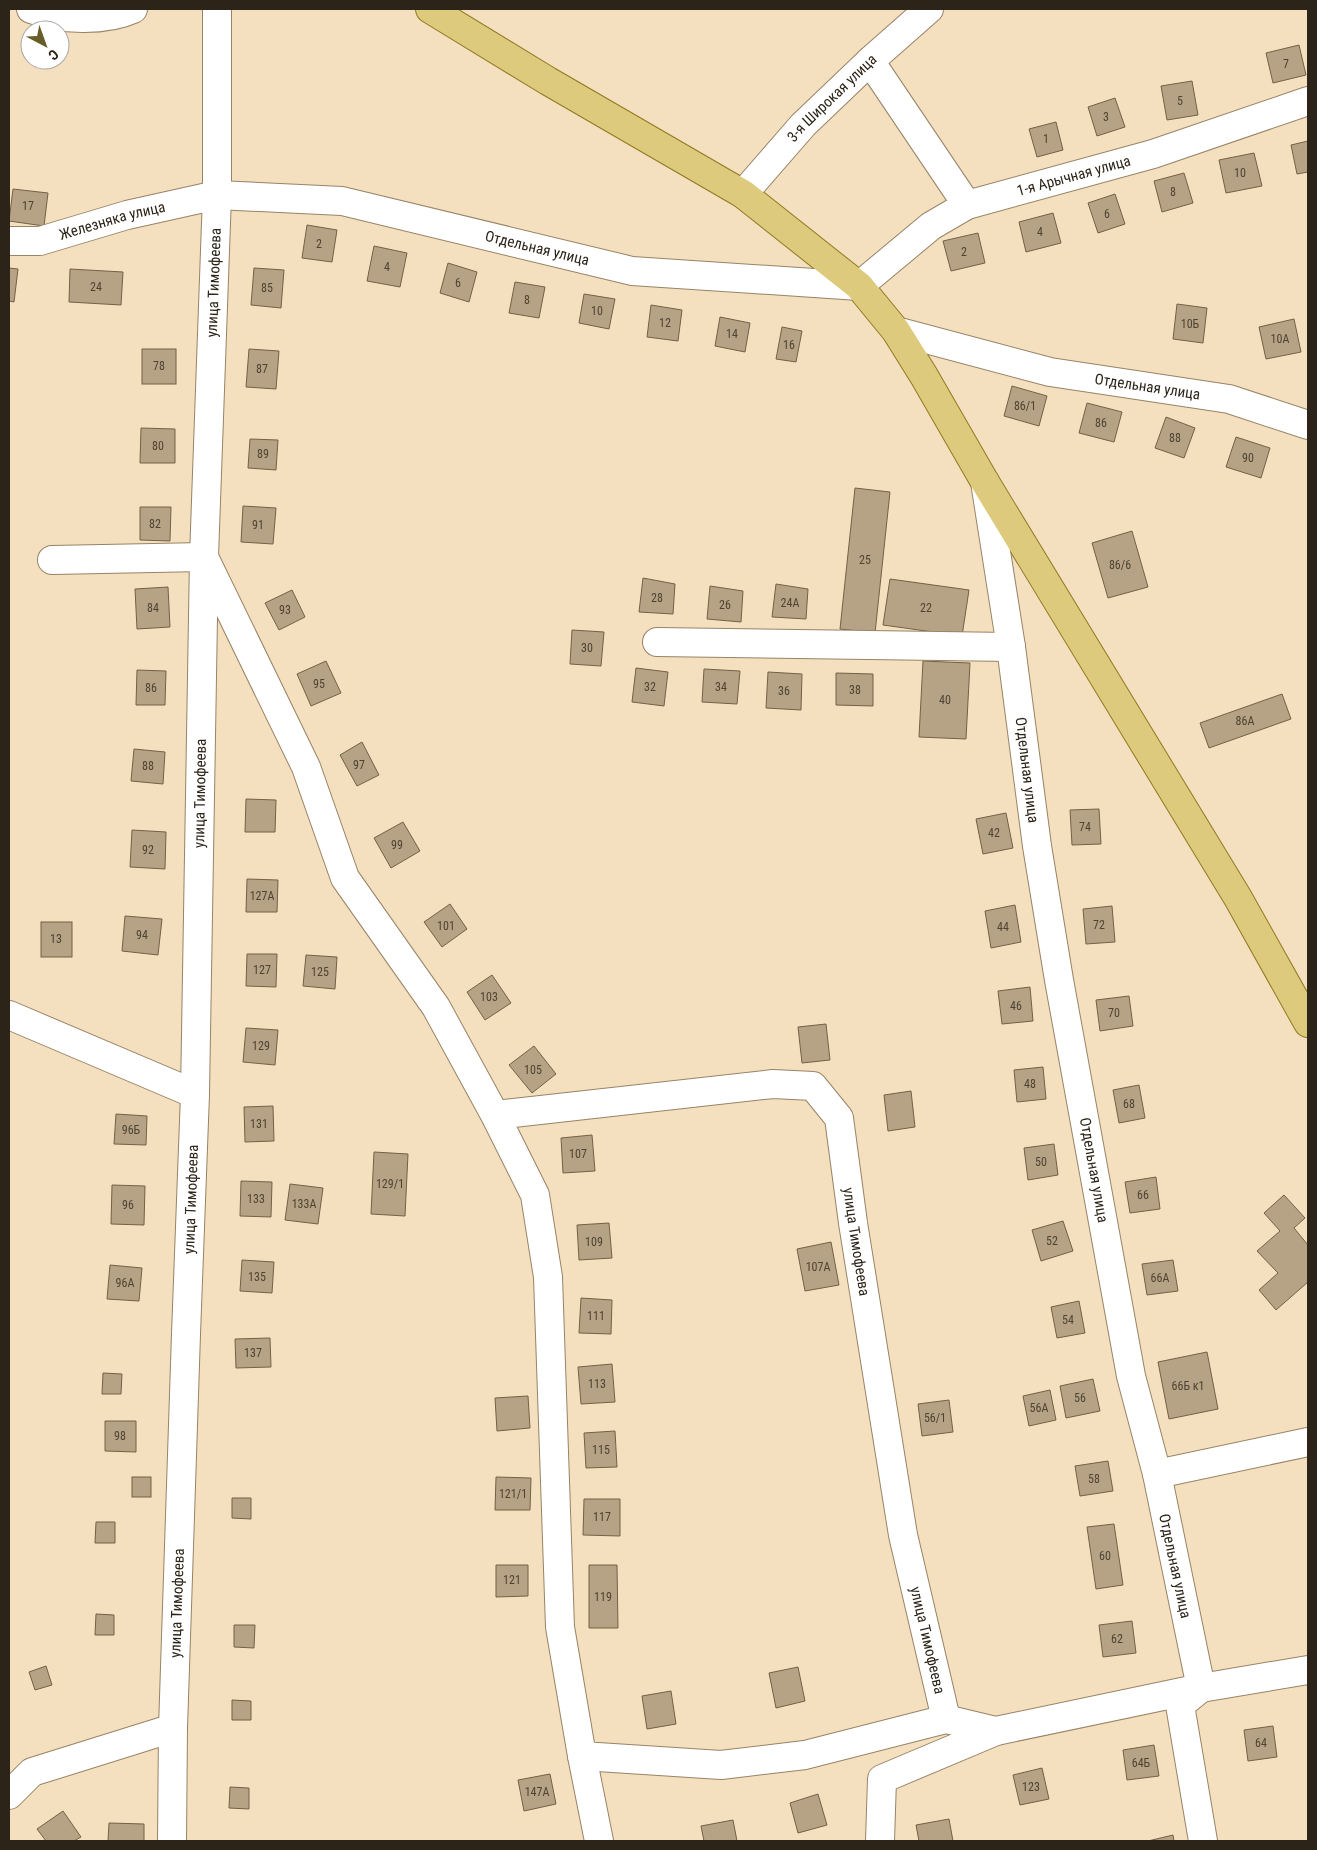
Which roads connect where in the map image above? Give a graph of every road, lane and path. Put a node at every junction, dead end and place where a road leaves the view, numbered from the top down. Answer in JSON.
{"nodes":[{"id":1,"x":32,"y":9,"type":"edge"},
{"id":2,"x":133,"y":9,"type":"edge"},
{"id":3,"x":217,"y":9,"type":"edge"},
{"id":4,"x":430,"y":9,"type":"edge"},
{"id":5,"x":929,"y":9,"type":"edge"},
{"id":6,"x":870,"y":60,"type":"junction"},
{"id":7,"x":1308,"y":101,"type":"edge"},
{"id":8,"x":742,"y":194,"type":"junction"},
{"id":9,"x":217,"y":195,"type":"junction"},
{"id":10,"x":967,"y":205,"type":"junction"},
{"id":11,"x":9,"y":241,"type":"edge"},
{"id":12,"x":859,"y":286,"type":"junction"},
{"id":13,"x":896,"y":331,"type":"junction"},
{"id":14,"x":1308,"y":425,"type":"edge"},
{"id":15,"x":985,"y":482,"type":"junction"},
{"id":16,"x":204,"y":557,"type":"junction"},
{"id":17,"x":52,"y":560,"type":"dead end"},
{"id":18,"x":657,"y":642,"type":"dead end"},
{"id":19,"x":1011,"y":647,"type":"junction"},
{"id":20,"x":9,"y":1015,"type":"edge"},
{"id":21,"x":1308,"y":1022,"type":"edge"},
{"id":22,"x":196,"y":1094,"type":"junction"},
{"id":23,"x":495,"y":1115,"type":"junction"},
{"id":24,"x":1308,"y":1442,"type":"edge"},
{"id":25,"x":1157,"y":1474,"type":"junction"},
{"id":26,"x":1308,"y":1670,"type":"edge"},
{"id":27,"x":1201,"y":1688,"type":"junction"},
{"id":28,"x":946,"y":1719,"type":"junction"},
{"id":29,"x":173,"y":1728,"type":"junction"},
{"id":30,"x":996,"y":1731,"type":"junction"},
{"id":31,"x":582,"y":1756,"type":"junction"},
{"id":32,"x":9,"y":1795,"type":"edge"},
{"id":33,"x":172,"y":1841,"type":"edge"},
{"id":34,"x":598,"y":1841,"type":"edge"},
{"id":35,"x":880,"y":1841,"type":"edge"},
{"id":36,"x":1203,"y":1841,"type":"edge"}],
"edges":[{"from":1,"to":2,"type":"street"},
{"from":3,"to":9,"type":"street","name":"улица Тимофеева"},
{"from":4,"to":8,"type":"main road","name":"Отдельная улица"},
{"from":5,"to":6,"type":"street","name":"3-я Широкая улица"},
{"from":6,"to":8,"type":"street","name":"3-я Широкая улица"},
{"from":6,"to":10,"type":"street"},
{"from":7,"to":10,"type":"street","name":"1-я Арычная улица"},
{"from":8,"to":12,"type":"main road","name":"Отдельная улица"},
{"from":9,"to":11,"type":"street","name":"Железняка улица"},
{"from":9,"to":12,"type":"street","name":"Отдельная улица"},
{"from":9,"to":16,"type":"street","name":"улица Тимофеева"},
{"from":10,"to":12,"type":"street","name":"1-я Арычная улица"},
{"from":12,"to":13,"type":"main road","name":"Отдельная улица"},
{"from":13,"to":14,"type":"street","name":"Отдельная улица"},
{"from":13,"to":15,"type":"main road","name":"Отдельная улица"},
{"from":15,"to":19,"type":"street","name":"Отдельная улица"},
{"from":15,"to":21,"type":"main road","name":"Отдельная улица"},
{"from":16,"to":17,"type":"street"},
{"from":16,"to":22,"type":"street","name":"улица Тимофеева"},
{"from":16,"to":23,"type":"street","name":"улица Тимофеева"},
{"from":18,"to":19,"type":"street"},
{"from":19,"to":25,"type":"street","name":"Отдельная улица"},
{"from":20,"to":22,"type":"street"},
{"from":22,"to":29,"type":"street","name":"улица Тимофеева"},
{"from":23,"to":28,"type":"street","name":"улица Тимофеева"},
{"from":23,"to":31,"type":"street","name":"улица Тимофеева"},
{"from":24,"to":25,"type":"street"},
{"from":25,"to":27,"type":"street","name":"Отдельная улица"},
{"from":26,"to":27,"type":"street"},
{"from":27,"to":30,"type":"street"},
{"from":27,"to":36,"type":"street"},
{"from":28,"to":30,"type":"street"},
{"from":28,"to":31,"type":"street"},
{"from":29,"to":32,"type":"street"},
{"from":29,"to":33,"type":"street","name":"улица Тимофеева"},
{"from":30,"to":35,"type":"street"},
{"from":31,"to":34,"type":"street","name":"улица Тимофеева"}]}
